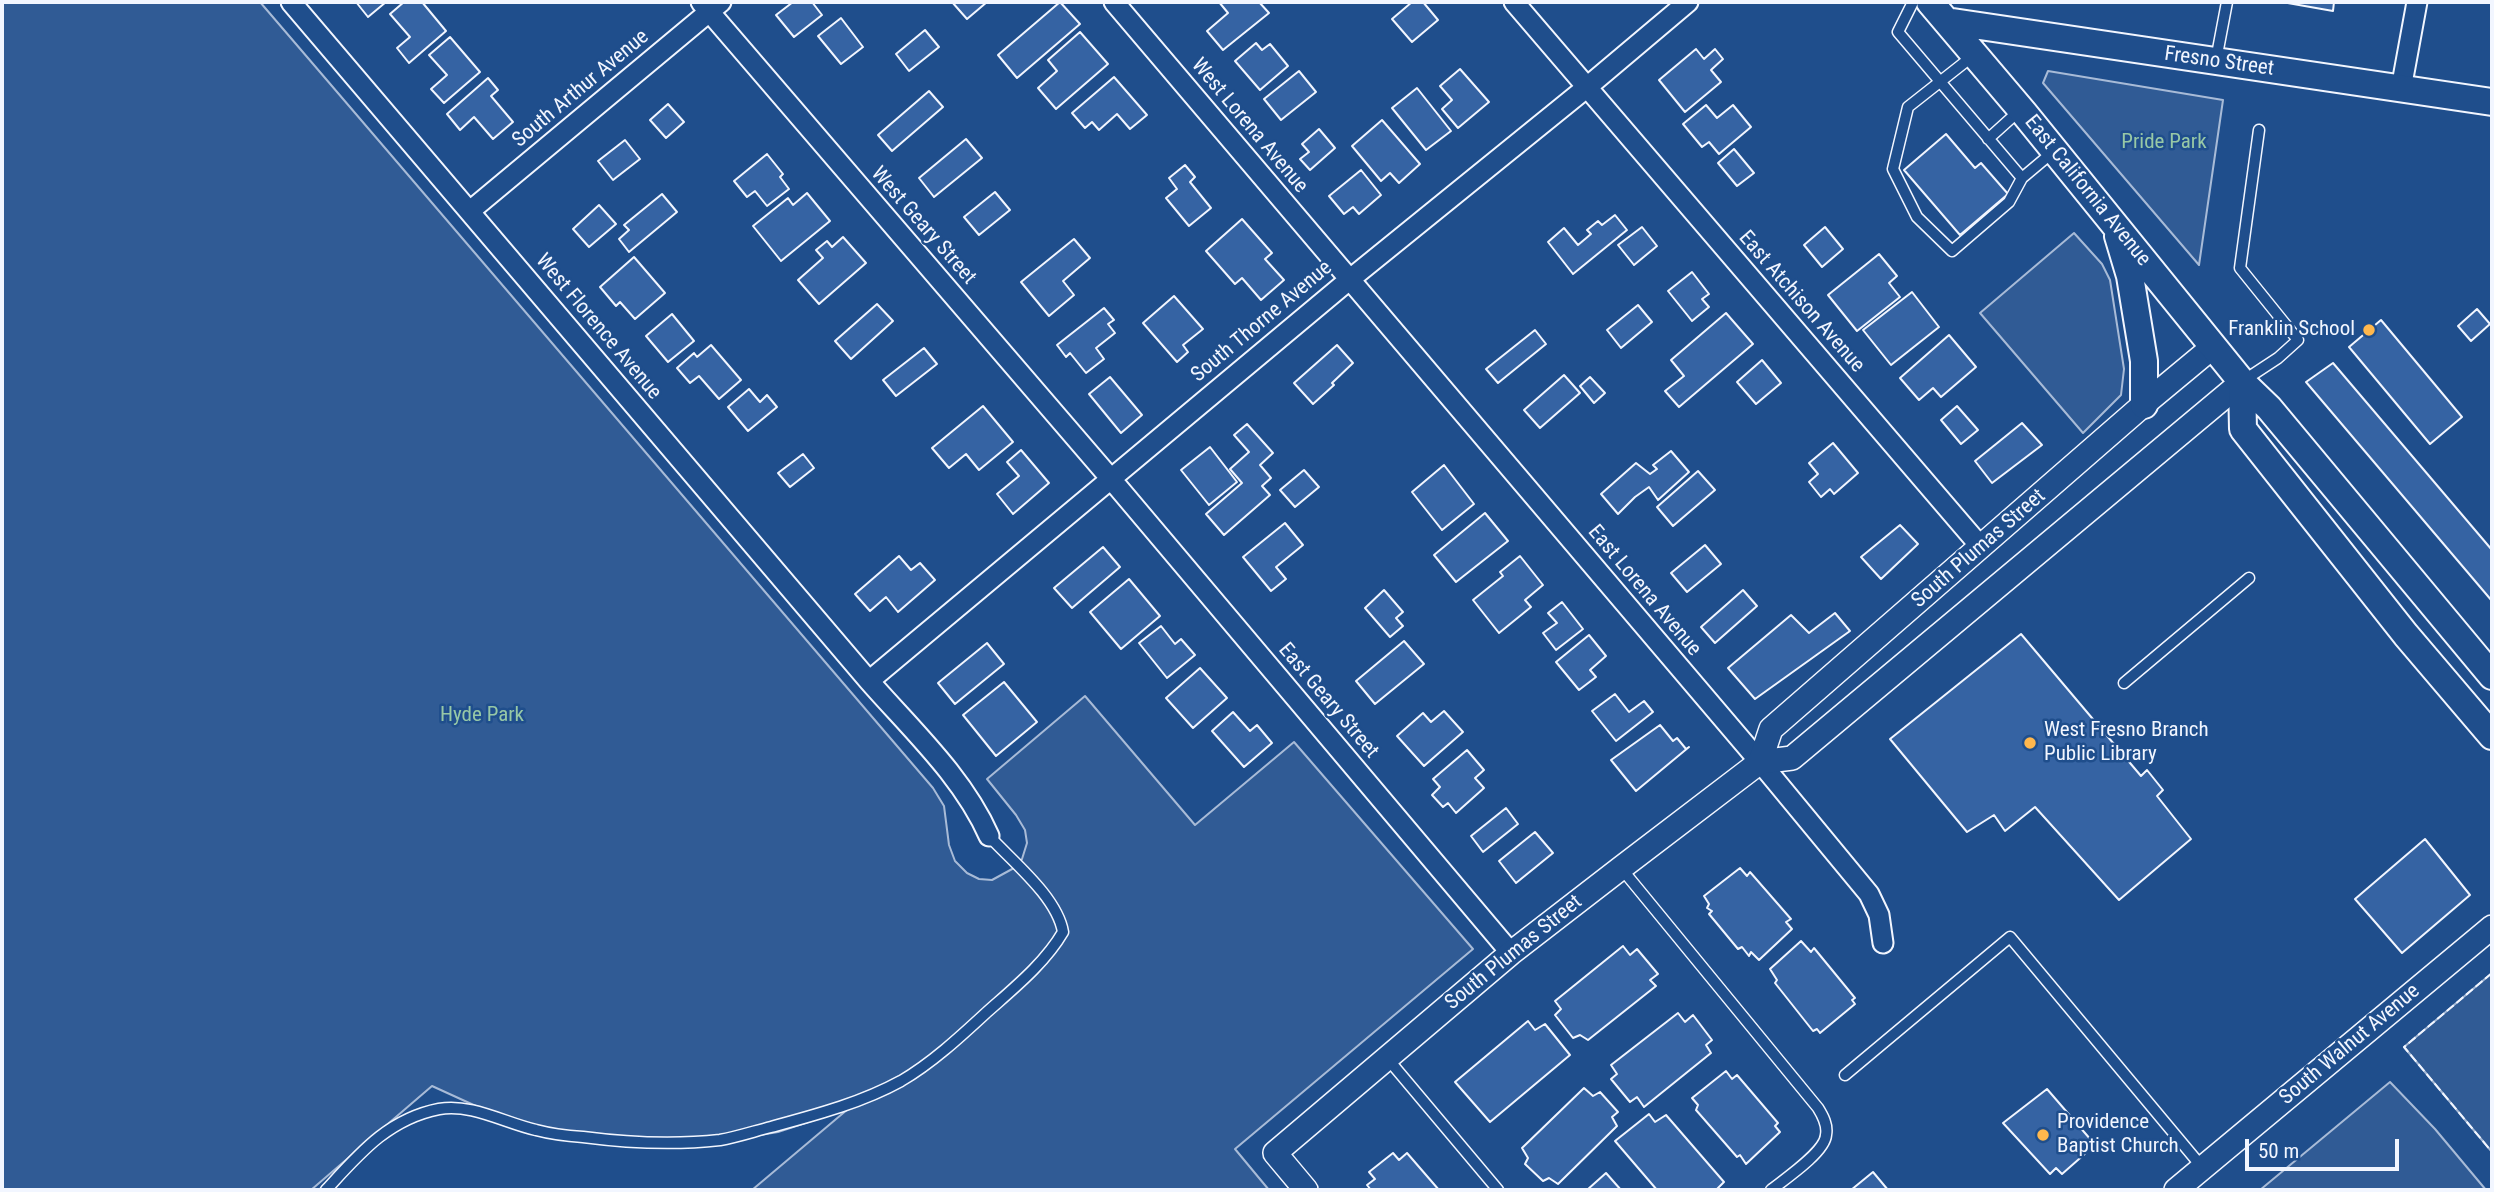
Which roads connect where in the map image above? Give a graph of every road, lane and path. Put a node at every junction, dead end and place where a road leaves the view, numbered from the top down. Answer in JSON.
{"nodes":[{"id":1,"x":291,"y":2,"type":"edge"},
{"id":2,"x":1114,"y":2,"type":"edge"},
{"id":3,"x":1514,"y":2,"type":"edge"},
{"id":4,"x":1688,"y":2,"type":"edge"},
{"id":5,"x":1913,"y":2,"type":"edge"},
{"id":6,"x":2227,"y":2,"type":"edge"},
{"id":7,"x":2417,"y":2,"type":"edge"},
{"id":8,"x":711,"y":5,"type":"edge"},
{"id":9,"x":1938,"y":11,"type":"edge"},
{"id":10,"x":1974,"y":54,"type":"junction"},
{"id":11,"x":2216,"y":61,"type":"junction"},
{"id":12,"x":1941,"y":81,"type":"junction"},
{"id":13,"x":1587,"y":88,"type":"junction"},
{"id":14,"x":2401,"y":89,"type":"junction"},
{"id":15,"x":2492,"y":102,"type":"edge"},
{"id":16,"x":2021,"y":109,"type":"junction"},
{"id":17,"x":2259,"y":130,"type":"dead end"},
{"id":18,"x":1988,"y":139,"type":"junction"},
{"id":19,"x":2054,"y":151,"type":"junction"},
{"id":20,"x":2022,"y":178,"type":"junction"},
{"id":21,"x":470,"y":211,"type":"junction"},
{"id":22,"x":2115,"y":224,"type":"junction"},
{"id":23,"x":1349,"y":280,"type":"junction"},
{"id":24,"x":2214,"y":346,"type":"junction"},
{"id":25,"x":2242,"y":382,"type":"junction"},
{"id":26,"x":2144,"y":405,"type":"junction"},
{"id":27,"x":1111,"y":479,"type":"junction"},
{"id":28,"x":1981,"y":547,"type":"junction"},
{"id":29,"x":2249,"y":578,"type":"dead end"},
{"id":30,"x":2492,"y":676,"type":"edge"},
{"id":31,"x":869,"y":681,"type":"junction"},
{"id":32,"x":2124,"y":683,"type":"dead end"},
{"id":33,"x":2492,"y":736,"type":"edge"},
{"id":34,"x":1760,"y":762,"type":"junction"},
{"id":35,"x":989,"y":836,"type":"joint"},
{"id":36,"x":1621,"y":868,"type":"junction"},
{"id":37,"x":2492,"y":927,"type":"edge"},
{"id":38,"x":1883,"y":943,"type":"dead end"},
{"id":39,"x":1511,"y":953,"type":"junction"},
{"id":40,"x":1387,"y":1058,"type":"junction"},
{"id":41,"x":1845,"y":1075,"type":"dead end"},
{"id":42,"x":2202,"y":1168,"type":"junction"},
{"id":43,"x":326,"y":1190,"type":"edge"},
{"id":44,"x":1306,"y":1190,"type":"edge"},
{"id":45,"x":1497,"y":1190,"type":"edge"},
{"id":46,"x":1771,"y":1190,"type":"edge"},
{"id":47,"x":2176,"y":1190,"type":"edge"}],
"edges":[{"from":1,"to":21,"type":"street","name":"West Florence Avenue"},
{"from":2,"to":23,"type":"street","name":"West Lorena Avenue"},
{"from":3,"to":13,"type":"street","name":"East Atchison Avenue"},
{"from":4,"to":13,"type":"street","name":"South Thorne Avenue"},
{"from":5,"to":12,"type":"lane"},
{"from":6,"to":11,"type":"lane"},
{"from":7,"to":14,"type":"street"},
{"from":8,"to":21,"type":"street","name":"South Arthur Avenue"},
{"from":8,"to":27,"type":"street","name":"West Geary Street"},
{"from":9,"to":10,"type":"main road","name":"East California Avenue"},
{"from":9,"to":11,"type":"main road","name":"Fresno Street"},
{"from":10,"to":12,"type":"lane"},
{"from":10,"to":16,"type":"main road","name":"East California Avenue"},
{"from":11,"to":14,"type":"main road","name":"Fresno Street"},
{"from":12,"to":18,"type":"lane"},
{"from":12,"to":20,"type":"lane"},
{"from":13,"to":23,"type":"street","name":"South Thorne Avenue"},
{"from":13,"to":28,"type":"street","name":"East Atchison Avenue"},
{"from":14,"to":15,"type":"main road","name":"Fresno Street"},
{"from":16,"to":18,"type":"lane"},
{"from":16,"to":19,"type":"main road","name":"East California Avenue"},
{"from":17,"to":25,"type":"lane"},
{"from":18,"to":20,"type":"lane"},
{"from":19,"to":20,"type":"lane"},
{"from":19,"to":22,"type":"main road","name":"East California Avenue"},
{"from":21,"to":31,"type":"street","name":"West Florence Avenue"},
{"from":22,"to":24,"type":"main road","name":"East California Avenue"},
{"from":22,"to":26,"type":"main road"},
{"from":23,"to":27,"type":"street","name":"South Thorne Avenue"},
{"from":23,"to":34,"type":"street","name":"East Lorena Avenue"},
{"from":24,"to":25,"type":"main road","name":"East California Avenue"},
{"from":24,"to":26,"type":"street","name":"South Plumas Street"},
{"from":25,"to":30,"type":"main road","name":"East California Avenue"},
{"from":25,"to":33,"type":"main road"},
{"from":25,"to":34,"type":"street","name":"South Plumas Street"},
{"from":26,"to":28,"type":"street","name":"South Plumas Street"},
{"from":27,"to":31,"type":"street","name":"South Thorne Avenue"},
{"from":27,"to":39,"type":"street","name":"East Geary Street"},
{"from":28,"to":34,"type":"street","name":"South Plumas Street"},
{"from":29,"to":32,"type":"lane"},
{"from":31,"to":35,"type":"street","name":"West Florence Avenue"},
{"from":34,"to":36,"type":"street","name":"South Plumas Street"},
{"from":34,"to":38,"type":"street","name":"East Lorena Avenue"},
{"from":35,"to":43,"type":"lane"},
{"from":36,"to":39,"type":"street","name":"South Plumas Street"},
{"from":36,"to":46,"type":"lane"},
{"from":37,"to":42,"type":"street","name":"South Walnut Avenue"},
{"from":39,"to":40,"type":"street","name":"South Plumas Street"},
{"from":40,"to":44,"type":"street","name":"South Plumas Street"},
{"from":40,"to":45,"type":"lane"},
{"from":41,"to":42,"type":"lane"},
{"from":42,"to":47,"type":"street","name":"South Walnut Avenue"}]}
